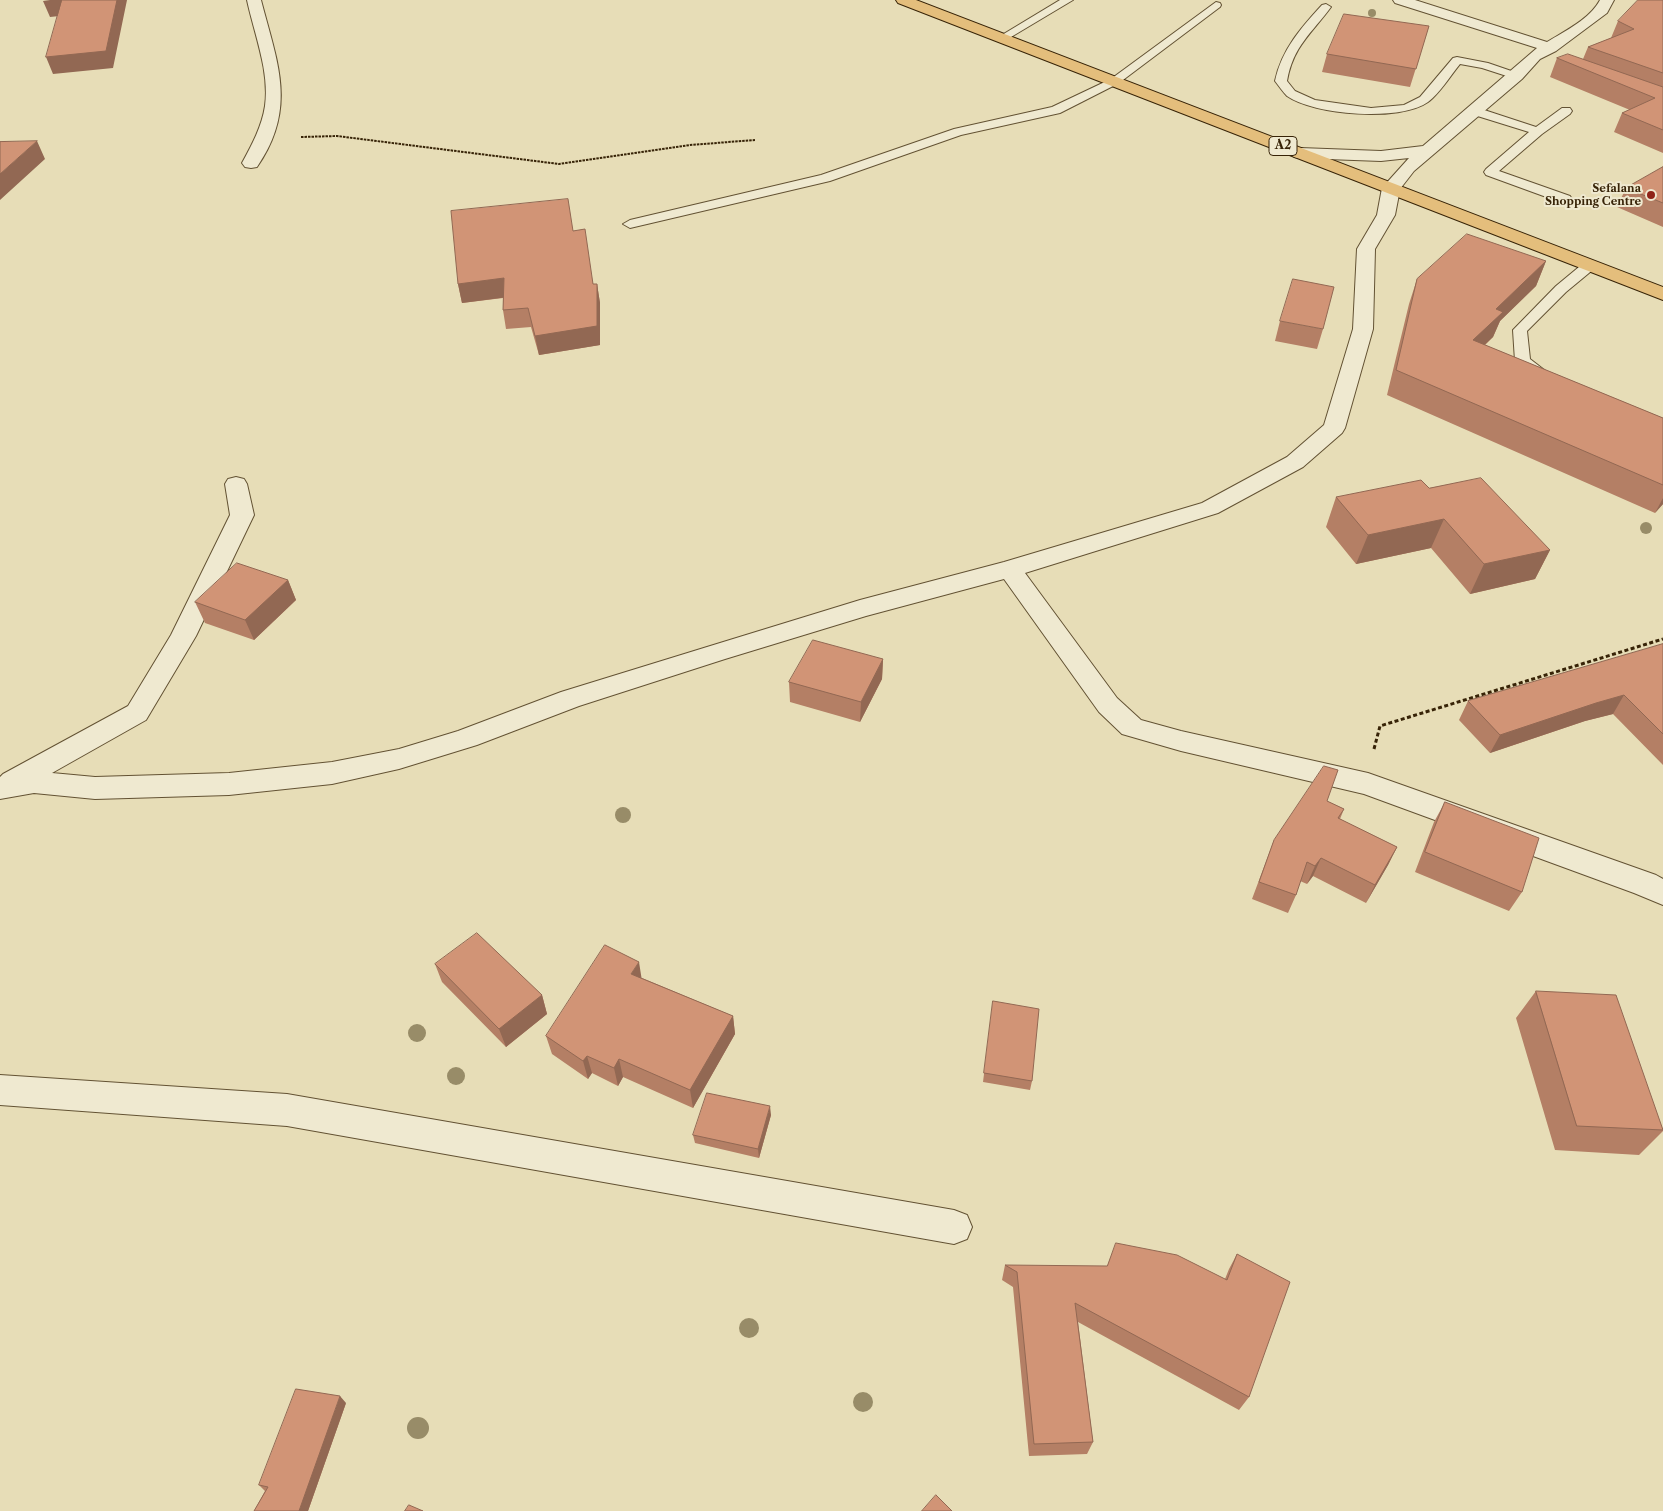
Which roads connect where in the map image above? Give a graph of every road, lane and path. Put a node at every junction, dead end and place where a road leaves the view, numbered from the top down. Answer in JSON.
{"nodes":[{"id":1,"x":254,"y":0,"type":"edge"},
{"id":2,"x":903,"y":0,"type":"edge"},
{"id":3,"x":1068,"y":0,"type":"edge"},
{"id":4,"x":1400,"y":0,"type":"edge"},
{"id":5,"x":1606,"y":0,"type":"edge"},
{"id":6,"x":1216,"y":5,"type":"dead end"},
{"id":7,"x":1326,"y":7,"type":"dead end"},
{"id":8,"x":1002,"y":38,"type":"junction"},
{"id":9,"x":1552,"y":55,"type":"junction"},
{"id":10,"x":1516,"y":76,"type":"junction"},
{"id":11,"x":1115,"y":81,"type":"junction"},
{"id":12,"x":1475,"y":111,"type":"junction"},
{"id":13,"x":1566,"y":111,"type":"dead end"},
{"id":14,"x":1538,"y":132,"type":"junction"},
{"id":15,"x":264,"y":139,"type":"junction"},
{"id":16,"x":755,"y":140,"type":"dead end"},
{"id":17,"x":1429,"y":150,"type":"junction"},
{"id":18,"x":1300,"y":153,"type":"junction"},
{"id":19,"x":251,"y":163,"type":"dead end"},
{"id":20,"x":1391,"y":188,"type":"junction"},
{"id":21,"x":1565,"y":199,"type":"dead end"},
{"id":22,"x":630,"y":224,"type":"dead end"},
{"id":23,"x":1590,"y":265,"type":"junction"},
{"id":24,"x":1663,"y":294,"type":"edge"},
{"id":25,"x":1552,"y":382,"type":"edge"},
{"id":26,"x":236,"y":484,"type":"dead end"},
{"id":27,"x":1010,"y":569,"type":"junction"},
{"id":28,"x":1663,"y":640,"type":"edge"},
{"id":29,"x":2,"y":783,"type":"edge"},
{"id":30,"x":1368,"y":784,"type":"junction"},
{"id":31,"x":1663,"y":893,"type":"edge"},
{"id":32,"x":0,"y":1090,"type":"edge"},
{"id":33,"x":954,"y":1227,"type":"dead end"}],
"edges":[{"from":1,"to":15,"type":"street"},
{"from":2,"to":8,"type":"main road","number":"A2"},
{"from":3,"to":8,"type":"lane"},
{"from":4,"to":9,"type":"street"},
{"from":5,"to":9,"type":"street"},
{"from":6,"to":11,"type":"lane"},
{"from":7,"to":10,"type":"lane"},
{"from":8,"to":11,"type":"main road","number":"A2"},
{"from":9,"to":10,"type":"street"},
{"from":10,"to":12,"type":"street"},
{"from":11,"to":18,"type":"main road","number":"A2"},
{"from":11,"to":22,"type":"lane"},
{"from":12,"to":14,"type":"lane"},
{"from":12,"to":17,"type":"street"},
{"from":13,"to":14,"type":"lane"},
{"from":14,"to":21,"type":"lane"},
{"from":15,"to":16,"type":"path"},
{"from":15,"to":19,"type":"street"},
{"from":17,"to":18,"type":"street"},
{"from":17,"to":20,"type":"street"},
{"from":18,"to":20,"type":"main road","number":"A2"},
{"from":20,"to":23,"type":"main road","number":"A2"},
{"from":20,"to":27,"type":"street"},
{"from":23,"to":24,"type":"main road","number":"A2"},
{"from":23,"to":25,"type":"lane"},
{"from":26,"to":29,"type":"street"},
{"from":27,"to":29,"type":"street"},
{"from":27,"to":30,"type":"street"},
{"from":28,"to":30,"type":"path"},
{"from":30,"to":31,"type":"street"},
{"from":32,"to":33,"type":"street"}]}
